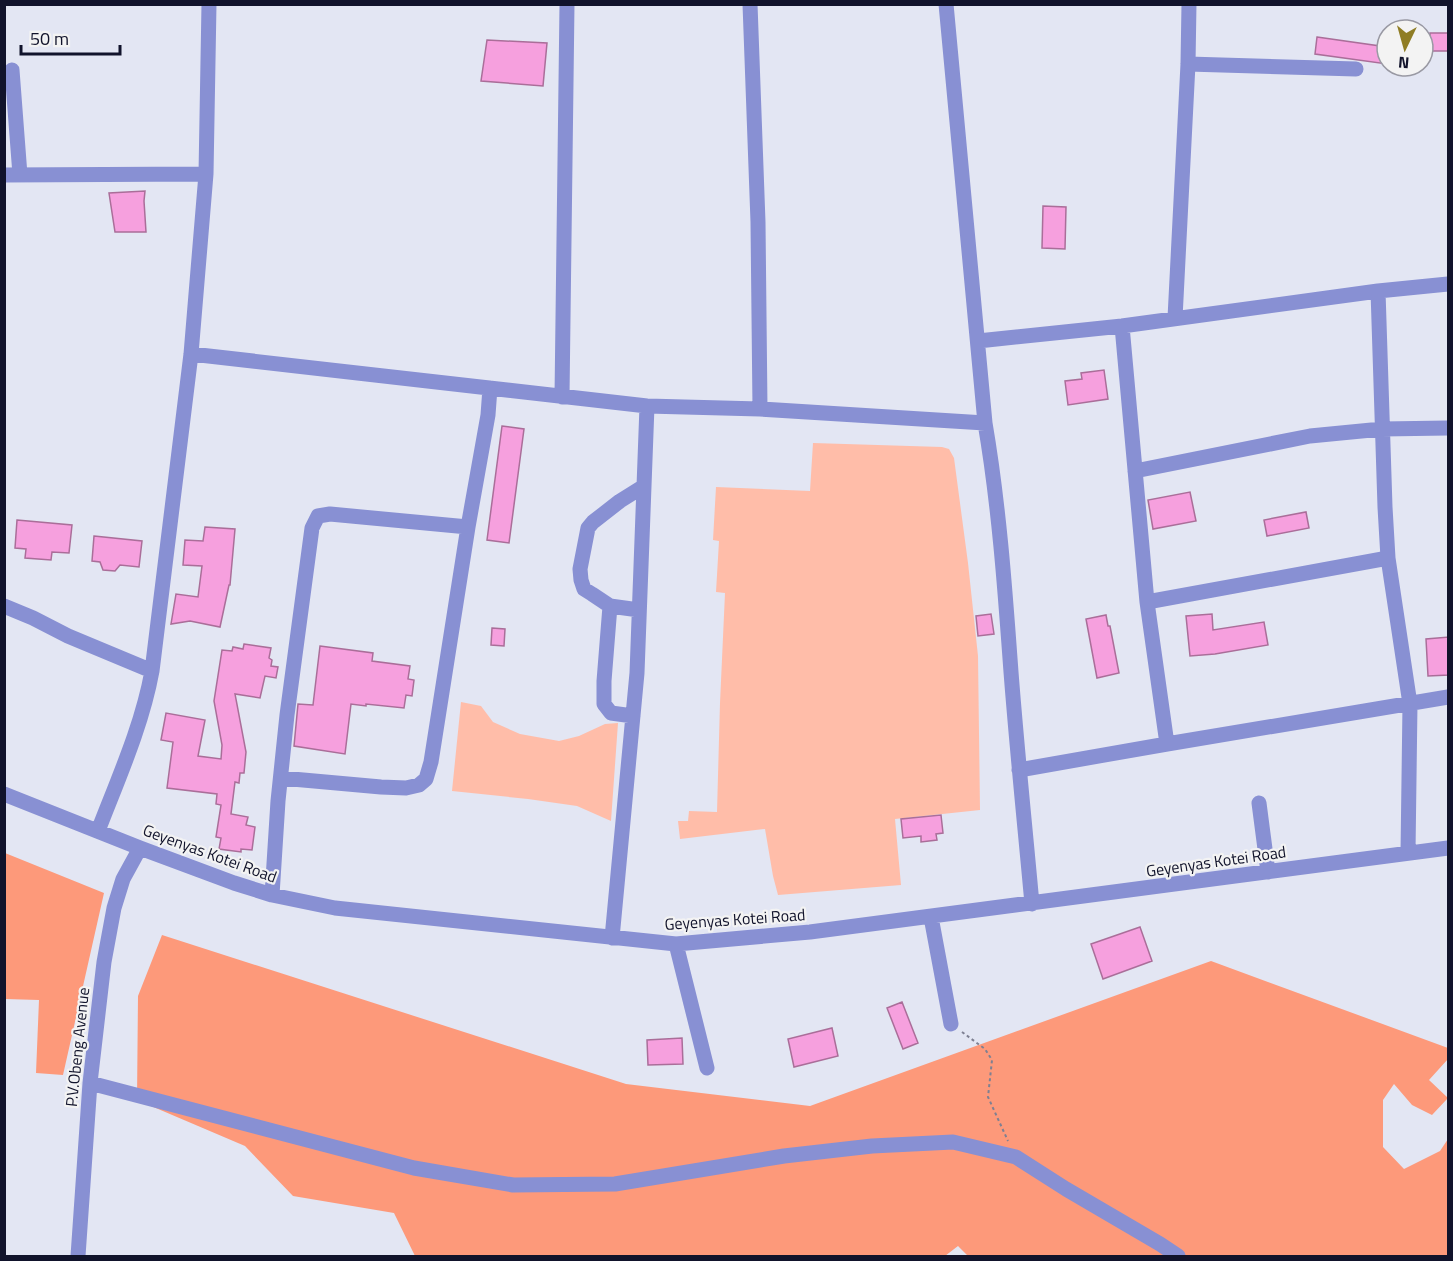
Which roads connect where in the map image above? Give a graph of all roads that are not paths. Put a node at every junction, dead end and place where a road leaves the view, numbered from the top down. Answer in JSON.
{"nodes":[{"id":1,"x":209,"y":4,"type":"edge"},
{"id":2,"x":567,"y":4,"type":"edge"},
{"id":3,"x":750,"y":4,"type":"edge"},
{"id":4,"x":946,"y":4,"type":"edge"},
{"id":5,"x":1189,"y":4,"type":"edge"},
{"id":6,"x":1188,"y":64,"type":"junction"},
{"id":7,"x":1356,"y":69,"type":"dead end"},
{"id":8,"x":12,"y":70,"type":"dead end"},
{"id":9,"x":206,"y":174,"type":"junction"},
{"id":10,"x":12,"y":175,"type":"edge"},
{"id":11,"x":1449,"y":284,"type":"edge"},
{"id":12,"x":1378,"y":291,"type":"junction"},
{"id":13,"x":1175,"y":318,"type":"junction"},
{"id":14,"x":1122,"y":326,"type":"junction"},
{"id":15,"x":978,"y":341,"type":"junction"},
{"id":16,"x":191,"y":354,"type":"junction"},
{"id":17,"x":490,"y":388,"type":"junction"},
{"id":18,"x":562,"y":397,"type":"junction"},
{"id":19,"x":647,"y":406,"type":"junction"},
{"id":20,"x":760,"y":409,"type":"junction"},
{"id":21,"x":985,"y":423,"type":"junction"},
{"id":22,"x":1449,"y":428,"type":"edge"},
{"id":23,"x":1382,"y":429,"type":"junction"},
{"id":24,"x":1135,"y":471,"type":"junction"},
{"id":25,"x":644,"y":486,"type":"junction"},
{"id":26,"x":468,"y":527,"type":"junction"},
{"id":27,"x":1388,"y":558,"type":"junction"},
{"id":28,"x":1147,"y":602,"type":"junction"},
{"id":29,"x":4,"y":606,"type":"edge"},
{"id":30,"x":610,"y":606,"type":"junction"},
{"id":31,"x":639,"y":610,"type":"junction"},
{"id":32,"x":152,"y":671,"type":"junction"},
{"id":33,"x":1449,"y":697,"type":"edge"},
{"id":34,"x":1410,"y":704,"type":"junction"},
{"id":35,"x":633,"y":716,"type":"junction"},
{"id":36,"x":1167,"y":744,"type":"junction"},
{"id":37,"x":1019,"y":770,"type":"junction"},
{"id":38,"x":281,"y":778,"type":"junction"},
{"id":39,"x":4,"y":794,"type":"edge"},
{"id":40,"x":1259,"y":803,"type":"dead end"},
{"id":41,"x":98,"y":831,"type":"junction"},
{"id":42,"x":140,"y":848,"type":"junction"},
{"id":43,"x":1449,"y":848,"type":"edge"},
{"id":44,"x":1408,"y":853,"type":"junction"},
{"id":45,"x":1268,"y":872,"type":"junction"},
{"id":46,"x":272,"y":895,"type":"junction"},
{"id":47,"x":1032,"y":904,"type":"junction"},
{"id":48,"x":931,"y":917,"type":"junction"},
{"id":49,"x":612,"y":938,"type":"junction"},
{"id":50,"x":676,"y":944,"type":"junction"},
{"id":51,"x":951,"y":1024,"type":"road end"},
{"id":52,"x":707,"y":1068,"type":"dead end"},
{"id":53,"x":90,"y":1083,"type":"junction"},
{"id":54,"x":78,"y":1257,"type":"edge"},
{"id":55,"x":1178,"y":1257,"type":"edge"}],
"edges":[{"from":1,"to":9,"type":"street"},
{"from":2,"to":18,"type":"street"},
{"from":3,"to":20,"type":"street"},
{"from":4,"to":15,"type":"street"},
{"from":5,"to":6,"type":"street"},
{"from":6,"to":7,"type":"street"},
{"from":6,"to":13,"type":"street"},
{"from":8,"to":10,"type":"street"},
{"from":9,"to":10,"type":"street"},
{"from":9,"to":16,"type":"street"},
{"from":11,"to":12,"type":"street"},
{"from":12,"to":13,"type":"street"},
{"from":12,"to":23,"type":"street"},
{"from":13,"to":14,"type":"street"},
{"from":14,"to":15,"type":"street"},
{"from":14,"to":24,"type":"street"},
{"from":15,"to":21,"type":"street"},
{"from":16,"to":17,"type":"street"},
{"from":16,"to":32,"type":"street"},
{"from":17,"to":18,"type":"street"},
{"from":17,"to":26,"type":"street"},
{"from":18,"to":19,"type":"street"},
{"from":19,"to":20,"type":"street"},
{"from":19,"to":25,"type":"street"},
{"from":20,"to":21,"type":"street"},
{"from":21,"to":37,"type":"street"},
{"from":22,"to":23,"type":"street"},
{"from":23,"to":24,"type":"street"},
{"from":23,"to":27,"type":"street"},
{"from":24,"to":28,"type":"street"},
{"from":25,"to":30,"type":"street"},
{"from":25,"to":31,"type":"street"},
{"from":26,"to":38,"type":"street"},
{"from":26,"to":38,"type":"street"},
{"from":27,"to":28,"type":"street"},
{"from":27,"to":34,"type":"street"},
{"from":28,"to":36,"type":"street"},
{"from":29,"to":32,"type":"street"},
{"from":30,"to":31,"type":"street"},
{"from":30,"to":35,"type":"street"},
{"from":31,"to":35,"type":"street"},
{"from":32,"to":41,"type":"street"},
{"from":33,"to":34,"type":"street"},
{"from":34,"to":36,"type":"street"},
{"from":34,"to":44,"type":"street"},
{"from":35,"to":49,"type":"street"},
{"from":36,"to":37,"type":"street"},
{"from":37,"to":47,"type":"street"},
{"from":38,"to":46,"type":"street"},
{"from":39,"to":41,"type":"street","name":"Geyenyas Kotei Road"},
{"from":40,"to":45,"type":"street"},
{"from":41,"to":42,"type":"street","name":"Geyenyas Kotei Road"},
{"from":42,"to":46,"type":"street","name":"Geyenyas Kotei Road"},
{"from":42,"to":53,"type":"street","name":"P.V.Obeng Avenue"},
{"from":43,"to":44,"type":"street","name":"Geyenyas Kotei Road"},
{"from":44,"to":45,"type":"street","name":"Geyenyas Kotei Road"},
{"from":45,"to":47,"type":"street","name":"Geyenyas Kotei Road"},
{"from":46,"to":49,"type":"street","name":"Geyenyas Kotei Road"},
{"from":47,"to":48,"type":"street","name":"Geyenyas Kotei Road"},
{"from":48,"to":50,"type":"street","name":"Geyenyas Kotei Road"},
{"from":48,"to":51,"type":"street"},
{"from":49,"to":50,"type":"street","name":"Geyenyas Kotei Road"},
{"from":50,"to":52,"type":"street"},
{"from":53,"to":54,"type":"street","name":"P.V.Obeng Avenue"},
{"from":53,"to":55,"type":"street"}]}
